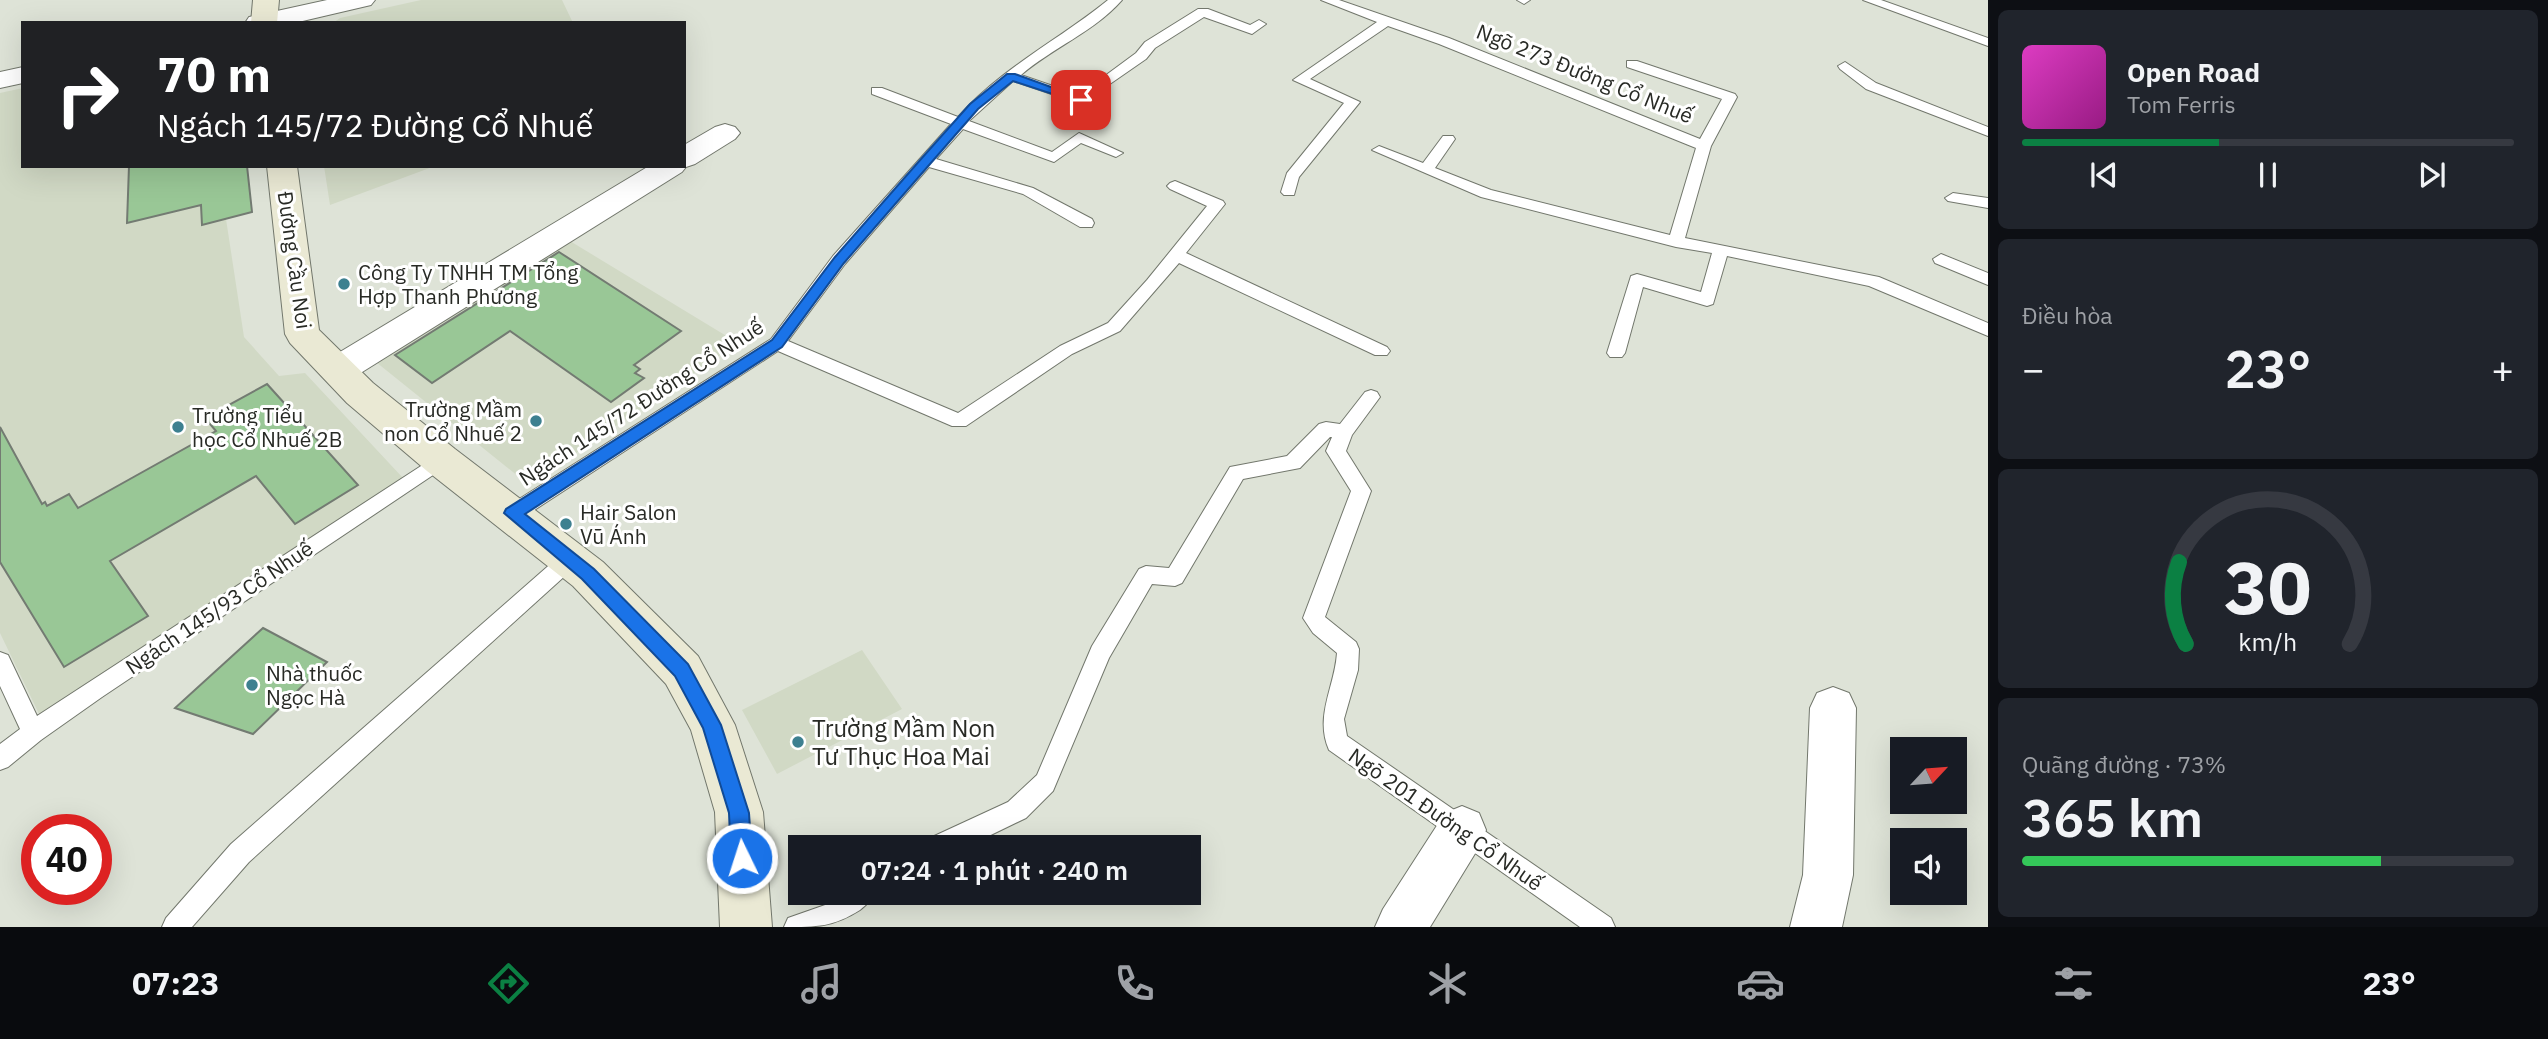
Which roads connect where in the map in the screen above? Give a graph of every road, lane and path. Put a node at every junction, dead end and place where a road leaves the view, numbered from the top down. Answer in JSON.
{"nodes":[{"id":1,"x":362,"y":0,"type":"edge"},
{"id":2,"x":1116,"y":0,"type":"edge"},
{"id":3,"x":1327,"y":0,"type":"edge"},
{"id":4,"x":1869,"y":0,"type":"edge"},
{"id":5,"x":263,"y":17,"type":"edge"},
{"id":6,"x":1385,"y":22,"type":"junction"},
{"id":7,"x":1259,"y":24,"type":"dead end"},
{"id":8,"x":1444,"y":41,"type":"joint"},
{"id":9,"x":1988,"y":41,"type":"edge"},
{"id":10,"x":1632,"y":64,"type":"dead end"},
{"id":11,"x":1845,"y":66,"type":"dead end"},
{"id":12,"x":21,"y":75,"type":"edge"},
{"id":13,"x":1011,"y":76,"type":"junction"},
{"id":14,"x":0,"y":80,"type":"edge"},
{"id":15,"x":877,"y":91,"type":"dead end"},
{"id":16,"x":960,"y":123,"type":"junction"},
{"id":17,"x":1988,"y":132,"type":"edge"},
{"id":18,"x":725,"y":133,"type":"dead end"},
{"id":19,"x":1448,"y":139,"type":"dead end"},
{"id":20,"x":1704,"y":146,"type":"junction"},
{"id":21,"x":1379,"y":150,"type":"dead end"},
{"id":22,"x":1116,"y":153,"type":"dead end"},
{"id":23,"x":686,"y":157,"type":"edge"},
{"id":24,"x":926,"y":161,"type":"junction"},
{"id":25,"x":282,"y":168,"type":"edge"},
{"id":26,"x":668,"y":168,"type":"edge"},
{"id":27,"x":1427,"y":168,"type":"junction"},
{"id":28,"x":1175,"y":187,"type":"dead end"},
{"id":29,"x":1289,"y":192,"type":"dead end"},
{"id":30,"x":1953,"y":198,"type":"dead end"},
{"id":31,"x":1988,"y":204,"type":"edge"},
{"id":32,"x":1086,"y":223,"type":"dead end"},
{"id":33,"x":1676,"y":242,"type":"junction"},
{"id":34,"x":1721,"y":248,"type":"junction"},
{"id":35,"x":1175,"y":255,"type":"junction"},
{"id":36,"x":1941,"y":260,"type":"dead end"},
{"id":37,"x":1988,"y":279,"type":"edge"},
{"id":38,"x":1988,"y":330,"type":"edge"},
{"id":39,"x":777,"y":343,"type":"junction"},
{"id":40,"x":1381,"y":351,"type":"dead end"},
{"id":41,"x":1616,"y":353,"type":"dead end"},
{"id":42,"x":338,"y":370,"type":"junction"},
{"id":43,"x":1371,"y":397,"type":"dead end"},
{"id":44,"x":1345,"y":432,"type":"junction"},
{"id":45,"x":441,"y":460,"type":"junction"},
{"id":46,"x":512,"y":513,"type":"junction"},
{"id":47,"x":570,"y":559,"type":"junction"},
{"id":48,"x":0,"y":662,"type":"edge"},
{"id":49,"x":1833,"y":708,"type":"dead end"},
{"id":50,"x":33,"y":732,"type":"junction"},
{"id":51,"x":0,"y":759,"type":"edge"},
{"id":52,"x":1462,"y":830,"type":"junction"},
{"id":53,"x":964,"y":835,"type":"edge"},
{"id":54,"x":847,"y":905,"type":"edge"},
{"id":55,"x":175,"y":927,"type":"edge"},
{"id":56,"x":746,"y":927,"type":"edge"},
{"id":57,"x":797,"y":927,"type":"edge"},
{"id":58,"x":1401,"y":927,"type":"edge"},
{"id":59,"x":1602,"y":927,"type":"edge"},
{"id":60,"x":1816,"y":927,"type":"edge"}],
"edges":[{"from":1,"to":5,"type":"street"},
{"from":2,"to":13,"type":"lane","name":"Ngách 145/72 Đường Cổ Nhuế"},
{"from":3,"to":6,"type":"lane"},
{"from":4,"to":9,"type":"lane"},
{"from":6,"to":8,"type":"lane"},
{"from":6,"to":29,"type":"lane"},
{"from":7,"to":13,"type":"lane"},
{"from":8,"to":20,"type":"lane","name":"Ngõ 273 Đường Cổ Nhuế"},
{"from":10,"to":20,"type":"lane"},
{"from":11,"to":17,"type":"lane"},
{"from":12,"to":14,"type":"street"},
{"from":13,"to":16,"type":"lane","name":"Ngách 145/72 Đường Cổ Nhuế"},
{"from":15,"to":16,"type":"lane"},
{"from":16,"to":22,"type":"lane"},
{"from":16,"to":24,"type":"lane","name":"Ngách 145/72 Đường Cổ Nhuế"},
{"from":18,"to":23,"type":"street"},
{"from":19,"to":27,"type":"lane"},
{"from":20,"to":33,"type":"lane","name":"Ngõ 273 Đường Cổ Nhuế"},
{"from":21,"to":27,"type":"lane"},
{"from":24,"to":32,"type":"lane"},
{"from":24,"to":39,"type":"lane","name":"Ngách 145/72 Đường Cổ Nhuế"},
{"from":25,"to":42,"type":"street","name":"Đường Cầu Noi"},
{"from":26,"to":42,"type":"street"},
{"from":27,"to":33,"type":"lane"},
{"from":28,"to":35,"type":"lane"},
{"from":30,"to":31,"type":"lane"},
{"from":33,"to":34,"type":"lane"},
{"from":34,"to":38,"type":"lane"},
{"from":34,"to":41,"type":"lane"},
{"from":35,"to":39,"type":"lane"},
{"from":35,"to":40,"type":"lane"},
{"from":36,"to":37,"type":"lane"},
{"from":39,"to":46,"type":"lane","name":"Ngách 145/72 Đường Cổ Nhuế"},
{"from":42,"to":45,"type":"street","name":"Đường Cầu Noi"},
{"from":43,"to":44,"type":"lane"},
{"from":44,"to":52,"type":"lane","name":"Ngõ 201 Đường Cổ Nhuế"},
{"from":44,"to":53,"type":"lane"},
{"from":45,"to":46,"type":"street","name":"Đường Cầu Noi"},
{"from":45,"to":50,"type":"lane","name":"Ngách 145/93 Cổ Nhuế"},
{"from":46,"to":47,"type":"street","name":"Đường Cầu Noi"},
{"from":47,"to":55,"type":"lane"},
{"from":47,"to":56,"type":"street","name":"Đường Cầu Noi"},
{"from":48,"to":50,"type":"lane"},
{"from":49,"to":60,"type":"street"},
{"from":50,"to":51,"type":"lane","name":"Ngách 145/93 Cổ Nhuế"},
{"from":52,"to":58,"type":"street"},
{"from":52,"to":59,"type":"lane","name":"Ngõ 201 Đường Cổ Nhuế"},
{"from":54,"to":57,"type":"lane"}]}
